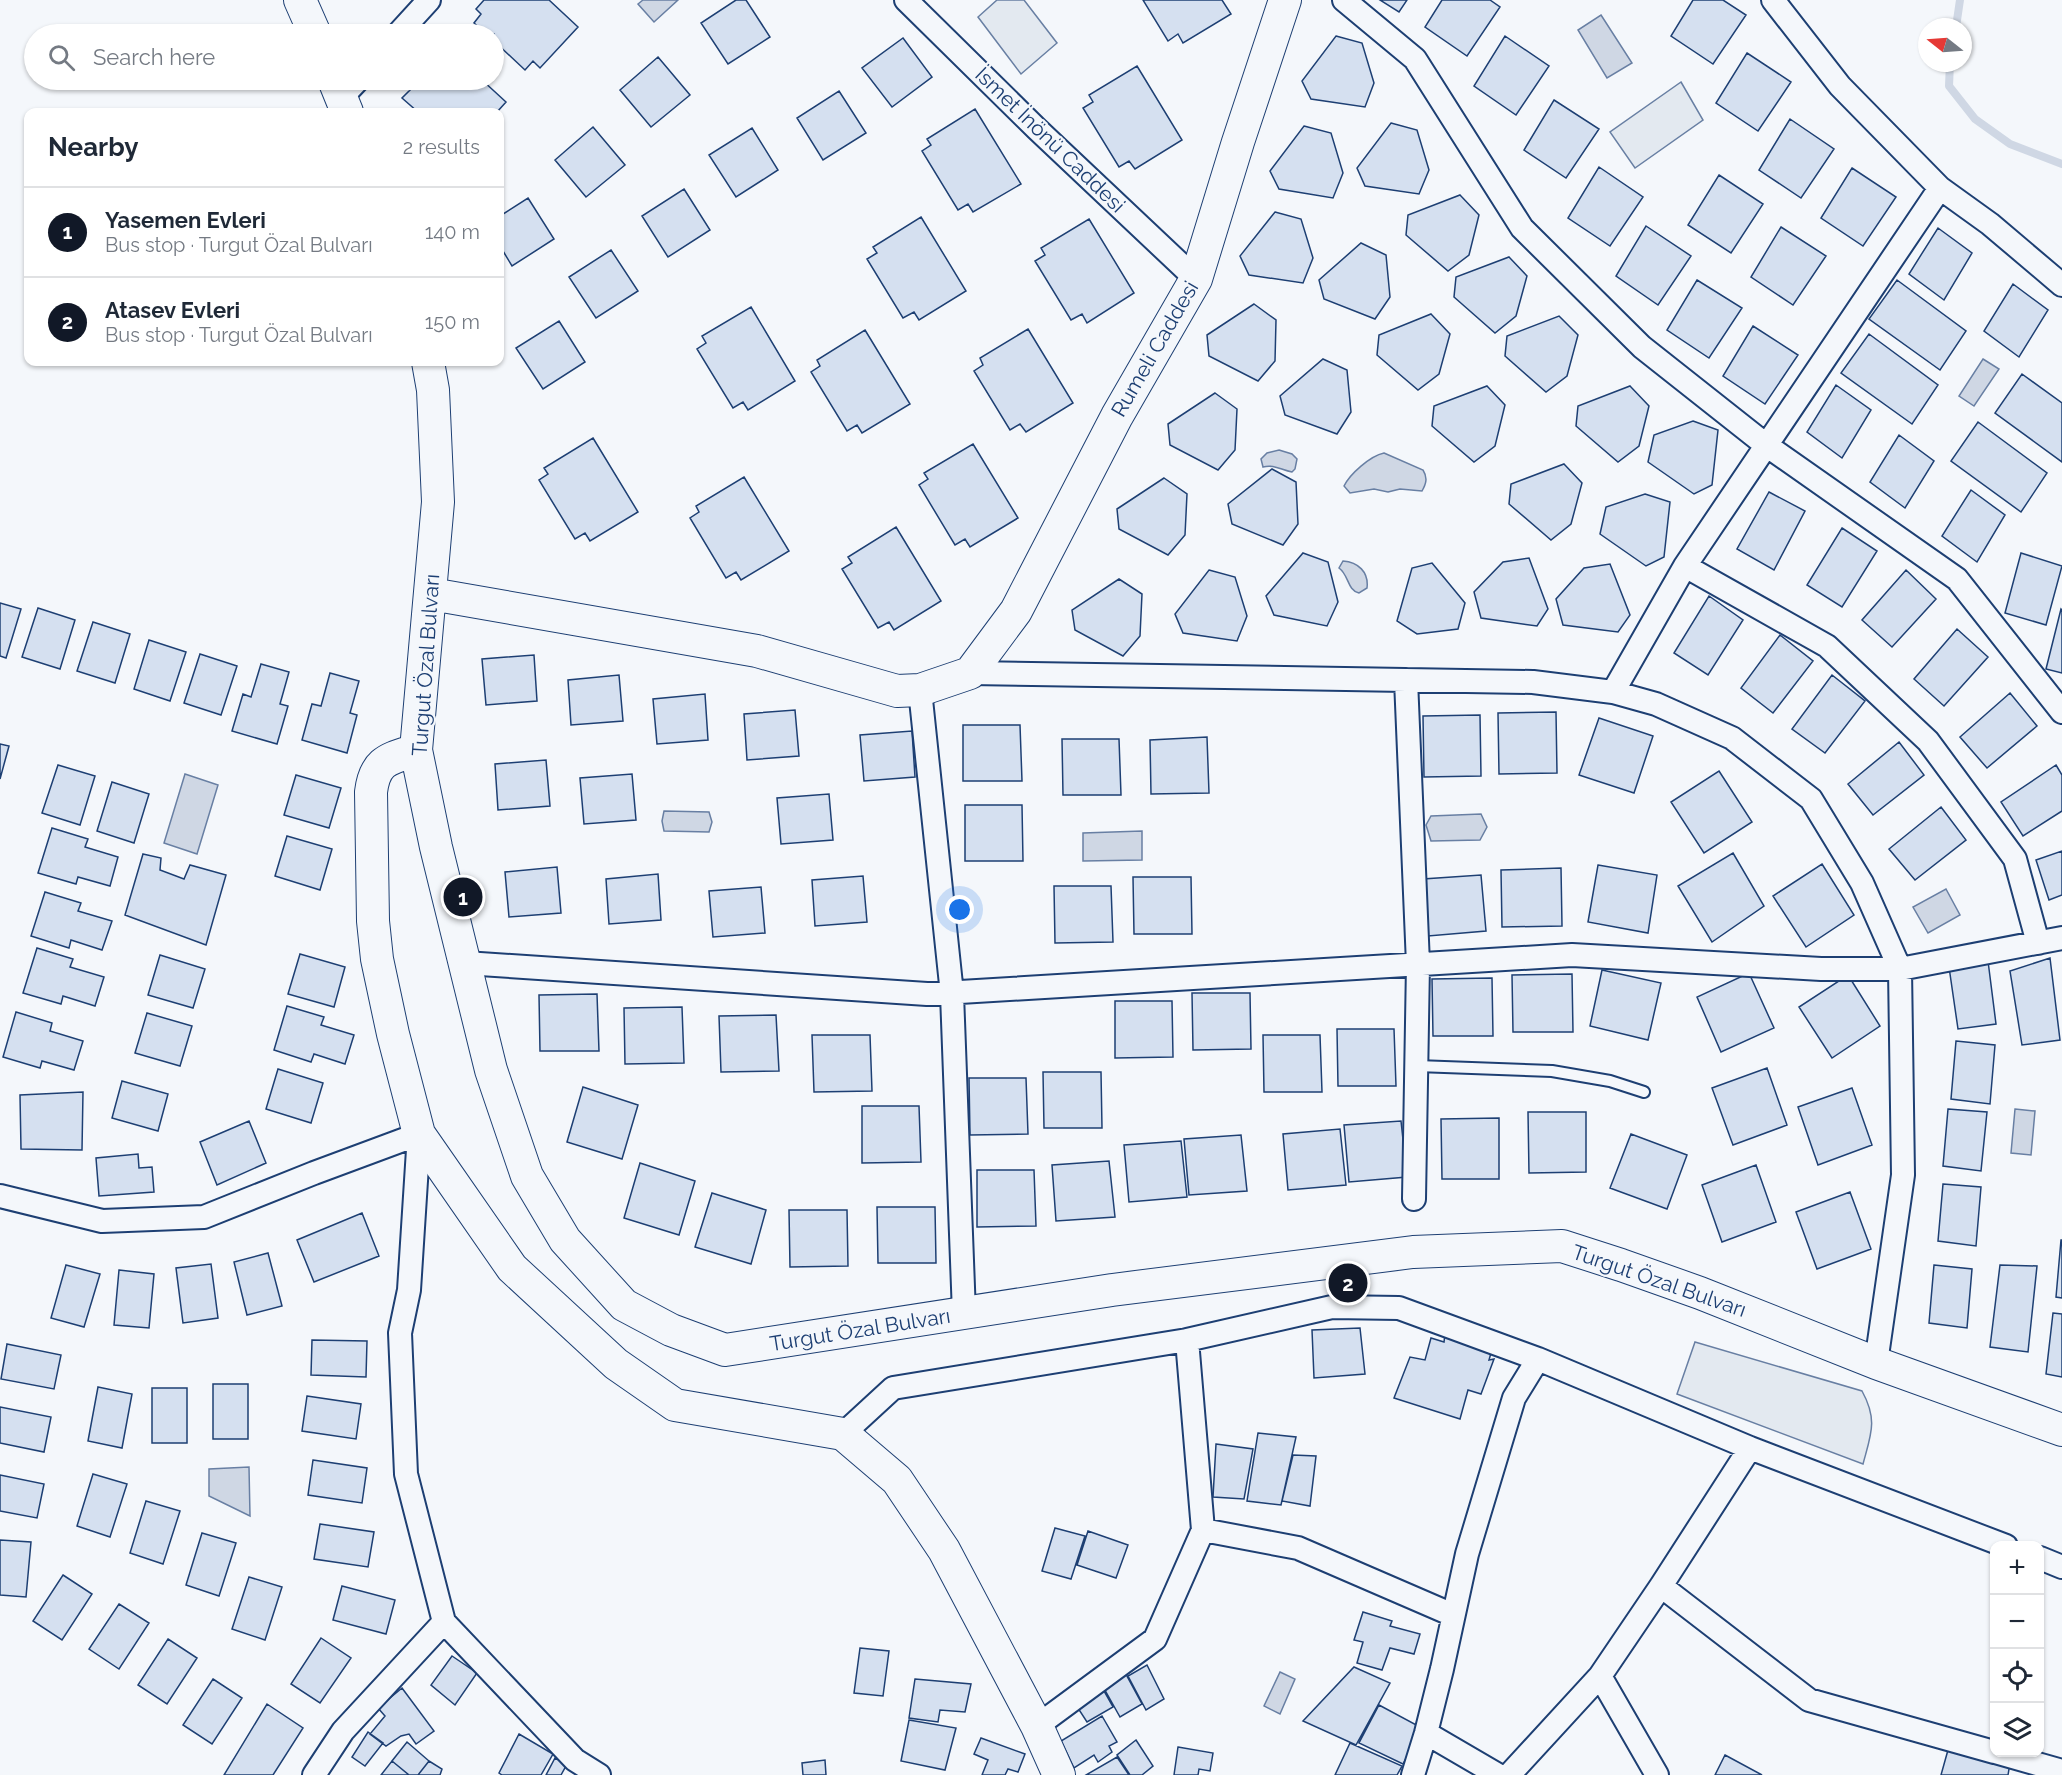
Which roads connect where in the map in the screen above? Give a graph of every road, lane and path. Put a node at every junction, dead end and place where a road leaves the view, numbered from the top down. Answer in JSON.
{"nodes":[{"id":1,"x":300,"y":0,"type":"edge"},
{"id":2,"x":429,"y":0,"type":"edge"},
{"id":3,"x":906,"y":0,"type":"edge"},
{"id":4,"x":1285,"y":0,"type":"edge"},
{"id":5,"x":1344,"y":0,"type":"edge"},
{"id":6,"x":1773,"y":0,"type":"edge"},
{"id":7,"x":311,"y":24,"type":"edge"},
{"id":8,"x":407,"y":24,"type":"edge"},
{"id":9,"x":1940,"y":188,"type":"junction"},
{"id":10,"x":1196,"y":279,"type":"junction"},
{"id":11,"x":2062,"y":285,"type":"edge"},
{"id":12,"x":429,"y":366,"type":"edge"},
{"id":13,"x":1766,"y":445,"type":"junction"},
{"id":14,"x":1685,"y":566,"type":"junction"},
{"id":15,"x":430,"y":594,"type":"junction"},
{"id":16,"x":970,"y":673,"type":"junction"},
{"id":17,"x":1406,"y":680,"type":"junction"},
{"id":18,"x":920,"y":690,"type":"junction"},
{"id":19,"x":1613,"y":692,"type":"junction"},
{"id":20,"x":2062,"y":712,"type":"edge"},
{"id":21,"x":416,"y":750,"type":"junction"},
{"id":22,"x":2062,"y":938,"type":"edge"},
{"id":23,"x":2038,"y":943,"type":"junction"},
{"id":24,"x":465,"y":963,"type":"junction"},
{"id":25,"x":1418,"y":964,"type":"junction"},
{"id":26,"x":1900,"y":969,"type":"junction"},
{"id":27,"x":952,"y":994,"type":"junction"},
{"id":28,"x":1417,"y":1066,"type":"junction"},
{"id":29,"x":1644,"y":1092,"type":"dead end"},
{"id":30,"x":419,"y":1134,"type":"junction"},
{"id":31,"x":0,"y":1196,"type":"edge"},
{"id":32,"x":1414,"y":1199,"type":"dead end"},
{"id":33,"x":964,"y":1314,"type":"junction"},
{"id":34,"x":1187,"y":1340,"type":"junction"},
{"id":35,"x":1538,"y":1359,"type":"junction"},
{"id":36,"x":1876,"y":1363,"type":"junction"},
{"id":37,"x":2062,"y":1430,"type":"edge"},
{"id":38,"x":843,"y":1434,"type":"junction"},
{"id":39,"x":1750,"y":1448,"type":"junction"},
{"id":40,"x":1203,"y":1530,"type":"junction"},
{"id":41,"x":1995,"y":1541,"type":"edge"},
{"id":42,"x":2044,"y":1560,"type":"edge"},
{"id":43,"x":2062,"y":1567,"type":"edge"},
{"id":44,"x":1661,"y":1586,"type":"junction"},
{"id":45,"x":1453,"y":1615,"type":"junction"},
{"id":46,"x":444,"y":1622,"type":"junction"},
{"id":47,"x":1600,"y":1676,"type":"junction"},
{"id":48,"x":1037,"y":1726,"type":"junction"},
{"id":49,"x":1426,"y":1733,"type":"junction"},
{"id":50,"x":1990,"y":1751,"type":"edge"},
{"id":51,"x":2013,"y":1757,"type":"edge"},
{"id":52,"x":2062,"y":1771,"type":"edge"},
{"id":53,"x":314,"y":1775,"type":"edge"},
{"id":54,"x":599,"y":1775,"type":"edge"},
{"id":55,"x":1059,"y":1775,"type":"edge"},
{"id":56,"x":1413,"y":1775,"type":"edge"},
{"id":57,"x":1498,"y":1775,"type":"edge"},
{"id":58,"x":1509,"y":1775,"type":"edge"},
{"id":59,"x":1657,"y":1775,"type":"edge"}],
"edges":[{"from":1,"to":7,"type":"street"},
{"from":2,"to":8,"type":"street"},
{"from":3,"to":10,"type":"street","name":"İsmet İnönü Caddesi"},
{"from":4,"to":10,"type":"street","name":"Rumeli Caddesi"},
{"from":5,"to":13,"type":"street"},
{"from":6,"to":9,"type":"street"},
{"from":9,"to":11,"type":"street"},
{"from":9,"to":13,"type":"street"},
{"from":10,"to":16,"type":"street","name":"Rumeli Caddesi"},
{"from":12,"to":15,"type":"street","name":"Turgut Özal Bulvarı"},
{"from":13,"to":14,"type":"street"},
{"from":13,"to":20,"type":"street"},
{"from":14,"to":19,"type":"street"},
{"from":14,"to":23,"type":"street"},
{"from":15,"to":18,"type":"street"},
{"from":15,"to":21,"type":"street","name":"Turgut Özal Bulvarı"},
{"from":16,"to":17,"type":"street"},
{"from":16,"to":18,"type":"street"},
{"from":17,"to":19,"type":"street"},
{"from":17,"to":25,"type":"street"},
{"from":18,"to":27,"type":"street"},
{"from":19,"to":26,"type":"street"},
{"from":21,"to":24,"type":"street","name":"Turgut Özal Bulvarı"},
{"from":21,"to":30,"type":"street"},
{"from":22,"to":23,"type":"street"},
{"from":23,"to":26,"type":"street"},
{"from":24,"to":27,"type":"street"},
{"from":24,"to":33,"type":"street","name":"Turgut Özal Bulvarı"},
{"from":25,"to":26,"type":"street"},
{"from":25,"to":27,"type":"street"},
{"from":25,"to":28,"type":"street"},
{"from":26,"to":36,"type":"street"},
{"from":27,"to":33,"type":"street"},
{"from":28,"to":29,"type":"lane"},
{"from":28,"to":32,"type":"street"},
{"from":30,"to":31,"type":"street"},
{"from":30,"to":38,"type":"street"},
{"from":30,"to":46,"type":"street"},
{"from":33,"to":36,"type":"street","name":"Turgut Özal Bulvarı"},
{"from":34,"to":35,"type":"street"},
{"from":34,"to":38,"type":"street"},
{"from":34,"to":40,"type":"street"},
{"from":35,"to":39,"type":"street"},
{"from":35,"to":45,"type":"street"},
{"from":36,"to":37,"type":"street","name":"Turgut Özal Bulvarı"},
{"from":38,"to":48,"type":"street"},
{"from":39,"to":41,"type":"street"},
{"from":39,"to":44,"type":"street"},
{"from":40,"to":45,"type":"street"},
{"from":40,"to":48,"type":"street"},
{"from":42,"to":43,"type":"street"},
{"from":44,"to":47,"type":"street"},
{"from":44,"to":50,"type":"street"},
{"from":45,"to":49,"type":"street"},
{"from":46,"to":53,"type":"street"},
{"from":46,"to":54,"type":"street"},
{"from":47,"to":58,"type":"street"},
{"from":47,"to":59,"type":"street"},
{"from":48,"to":55,"type":"street"},
{"from":49,"to":56,"type":"street"},
{"from":49,"to":57,"type":"street"},
{"from":51,"to":52,"type":"street"}]}
